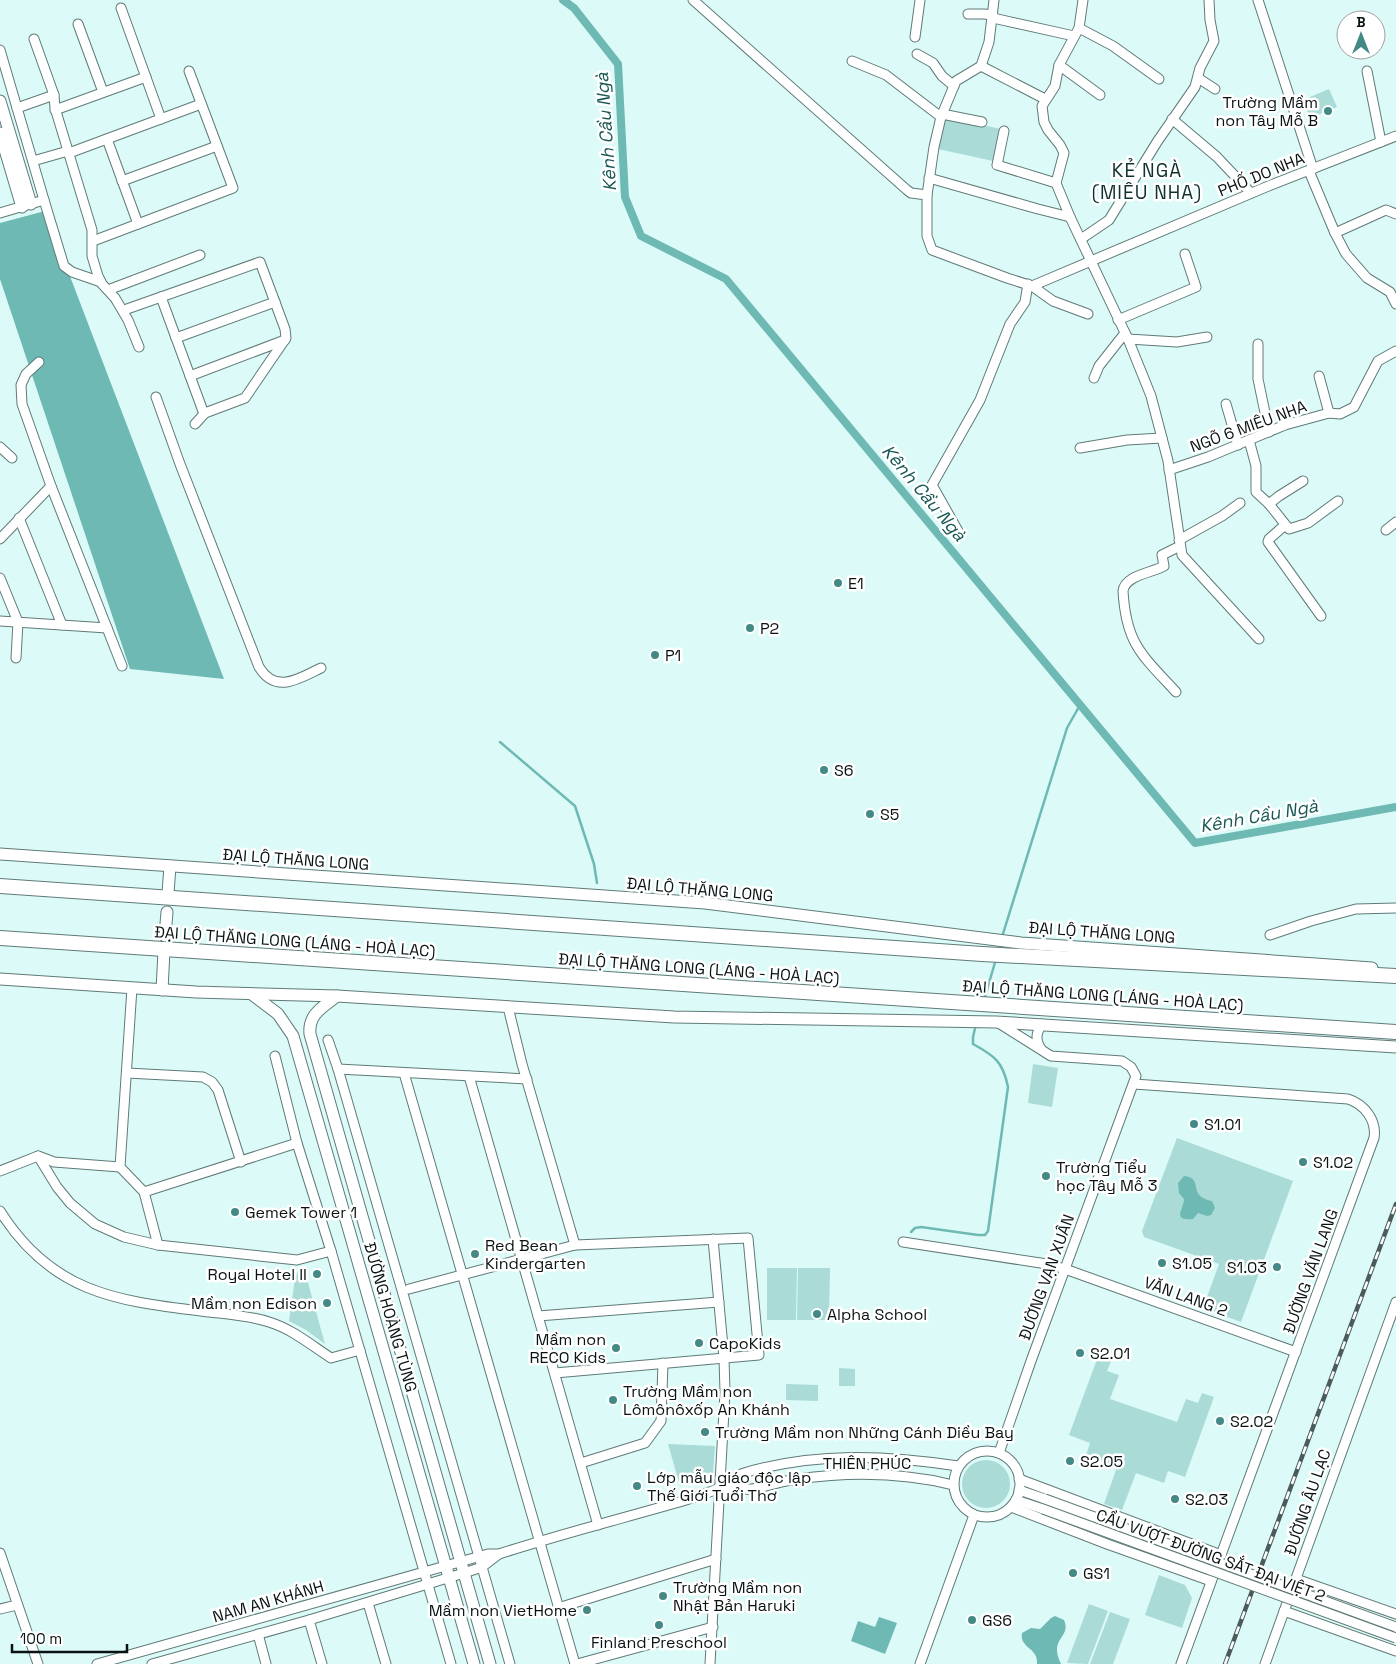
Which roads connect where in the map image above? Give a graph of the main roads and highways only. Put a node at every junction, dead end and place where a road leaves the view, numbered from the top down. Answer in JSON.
{"nodes":[{"id":1,"x":0,"y":101,"type":"edge"},
{"id":2,"x":0,"y":133,"type":"edge"},
{"id":3,"x":0,"y":854,"type":"edge"},
{"id":4,"x":170,"y":866,"type":"junction"},
{"id":5,"x":0,"y":886,"type":"edge"},
{"id":6,"x":168,"y":893,"type":"dead end"},
{"id":7,"x":167,"y":912,"type":"dead end"},
{"id":8,"x":165,"y":936,"type":"dead end"},
{"id":9,"x":0,"y":938,"type":"edge"},
{"id":10,"x":164,"y":951,"type":"dead end"},
{"id":11,"x":1396,"y":970,"type":"edge"},
{"id":12,"x":1396,"y":976,"type":"edge"},
{"id":13,"x":0,"y":979,"type":"edge"},
{"id":14,"x":162,"y":990,"type":"junction"},
{"id":15,"x":253,"y":995,"type":"junction"},
{"id":16,"x":337,"y":996,"type":"junction"},
{"id":17,"x":1396,"y":1032,"type":"edge"},
{"id":18,"x":1396,"y":1047,"type":"edge"},
{"id":19,"x":474,"y":1664,"type":"edge"},
{"id":20,"x":490,"y":1664,"type":"edge"}],
"edges":[{"from":1,"to":2,"type":"main road"},
{"from":3,"to":4,"type":"main road","name":"ĐẠI LỘ THĂNG LONG"},
{"from":4,"to":6,"type":"main road"},
{"from":4,"to":11,"type":"main road","name":"ĐẠI LỘ THĂNG LONG"},
{"from":5,"to":12,"type":"highway","name":"ĐẠI LỘ THĂNG LONG (LÁNG - HOÀ LẠC)"},
{"from":7,"to":8,"type":"main road"},
{"from":9,"to":17,"type":"highway","name":"ĐẠI LỘ THĂNG LONG (LÁNG - HOÀ LẠC)"},
{"from":10,"to":14,"type":"main road"},
{"from":13,"to":14,"type":"main road"},
{"from":14,"to":15,"type":"main road"},
{"from":15,"to":16,"type":"main road"},
{"from":15,"to":19,"type":"main road","name":"ĐƯỜNG HOÀNG TÙNG"},
{"from":16,"to":18,"type":"main road"},
{"from":16,"to":20,"type":"main road","name":"ĐƯỜNG HOÀNG TÙNG"}]}
